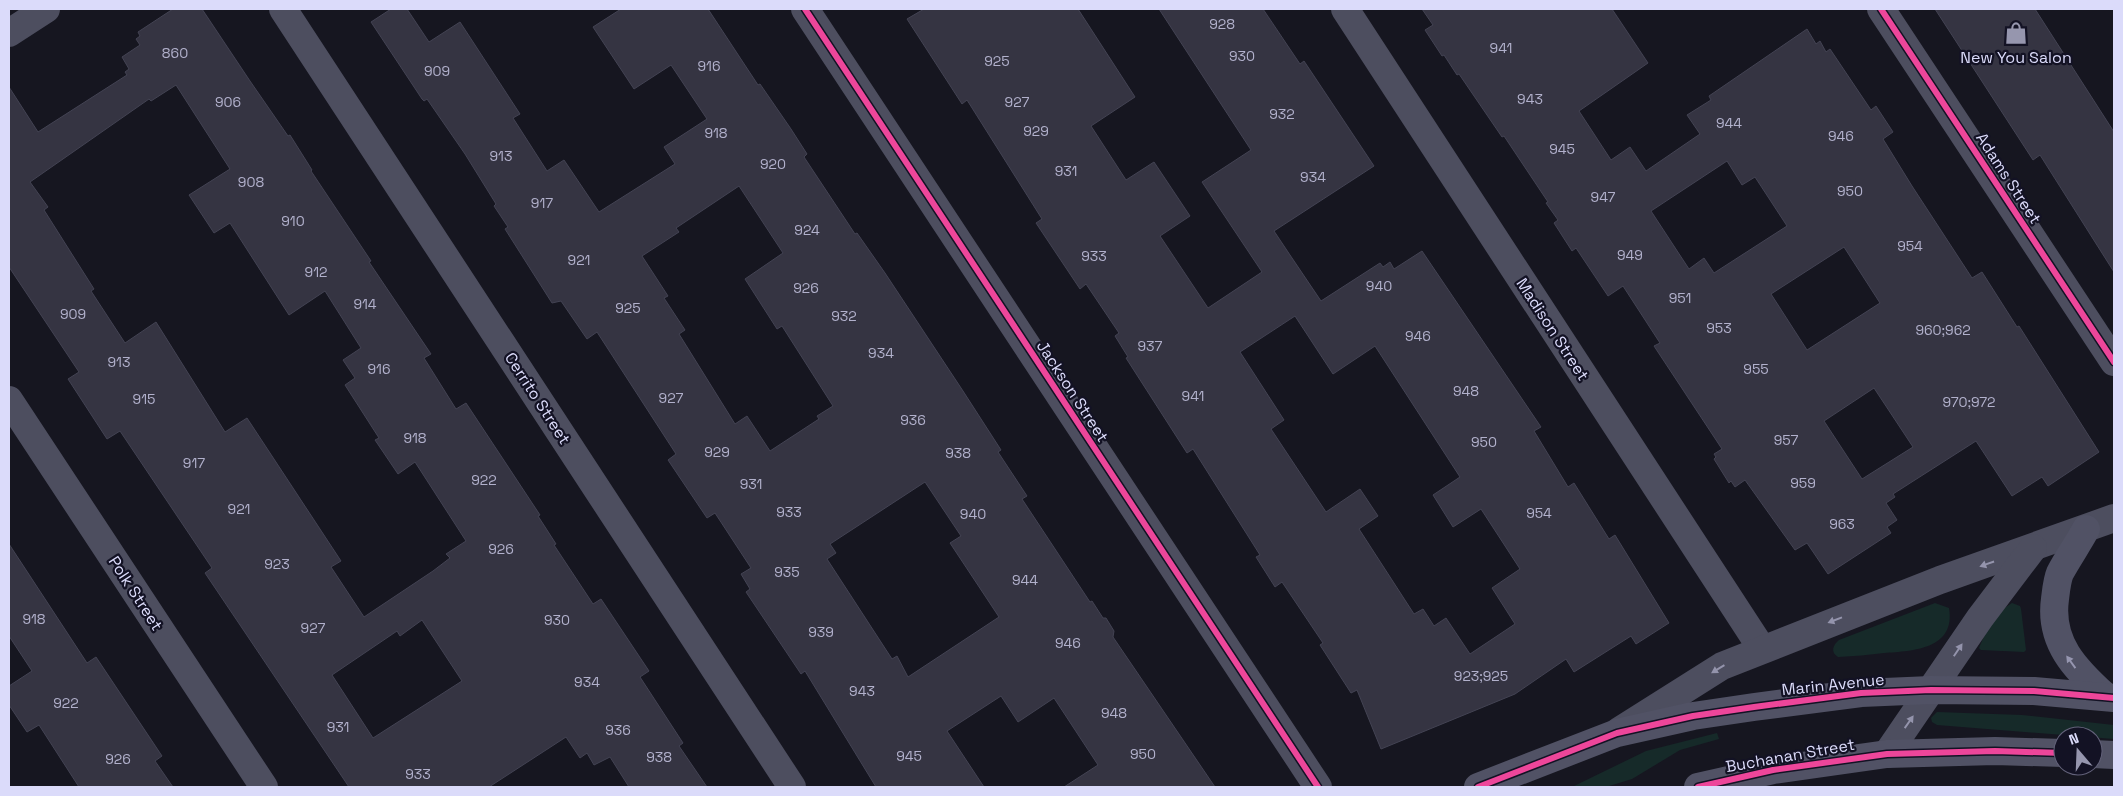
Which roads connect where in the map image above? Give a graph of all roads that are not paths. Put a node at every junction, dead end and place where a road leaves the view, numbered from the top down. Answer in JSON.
{"nodes":[{"id":1,"x":46,"y":9,"type":"edge"},
{"id":2,"x":283,"y":9,"type":"edge"},
{"id":3,"x":805,"y":9,"type":"edge"},
{"id":4,"x":1345,"y":9,"type":"edge"},
{"id":5,"x":1881,"y":9,"type":"edge"},
{"id":6,"x":9,"y":33,"type":"edge"},
{"id":7,"x":2114,"y":362,"type":"edge"},
{"id":8,"x":9,"y":400,"type":"edge"},
{"id":9,"x":2114,"y":518,"type":"edge"},
{"id":10,"x":2086,"y":530,"type":"junction"},
{"id":11,"x":2033,"y":548,"type":"junction"},
{"id":12,"x":1762,"y":649,"type":"junction"},
{"id":13,"x":1931,"y":690,"type":"junction"},
{"id":14,"x":2110,"y":697,"type":"edge"},
{"id":15,"x":1617,"y":733,"type":"junction"},
{"id":16,"x":2053,"y":753,"type":"edge"},
{"id":17,"x":1886,"y":754,"type":"junction"},
{"id":18,"x":264,"y":787,"type":"edge"},
{"id":19,"x":792,"y":787,"type":"edge"},
{"id":20,"x":1318,"y":787,"type":"edge"},
{"id":21,"x":1478,"y":787,"type":"edge"},
{"id":22,"x":1698,"y":787,"type":"edge"}],
"edges":[{"from":1,"to":6,"type":"street"},
{"from":2,"to":19,"type":"street","name":"Cerrito Street"},
{"from":3,"to":20,"type":"street","name":"Jackson Street"},
{"from":4,"to":12,"type":"street","name":"Madison Street"},
{"from":5,"to":7,"type":"street","name":"Adams Street"},
{"from":8,"to":18,"type":"street","name":"Polk Street"},
{"from":9,"to":10,"type":"street"},
{"from":10,"to":11,"type":"street"},
{"from":14,"to":10,"type":"main road","one_way":true},
{"from":11,"to":12,"type":"street","one_way":true},
{"from":13,"to":11,"type":"street","one_way":true},
{"from":12,"to":15,"type":"street","one_way":true},
{"from":13,"to":14,"type":"main road","name":"Marin Avenue"},
{"from":13,"to":15,"type":"main road","name":"Marin Avenue"},
{"from":17,"to":13,"type":"street","one_way":true},
{"from":15,"to":21,"type":"main road"},
{"from":16,"to":17,"type":"main road"},
{"from":17,"to":22,"type":"main road","name":"Buchanan Street"}]}
